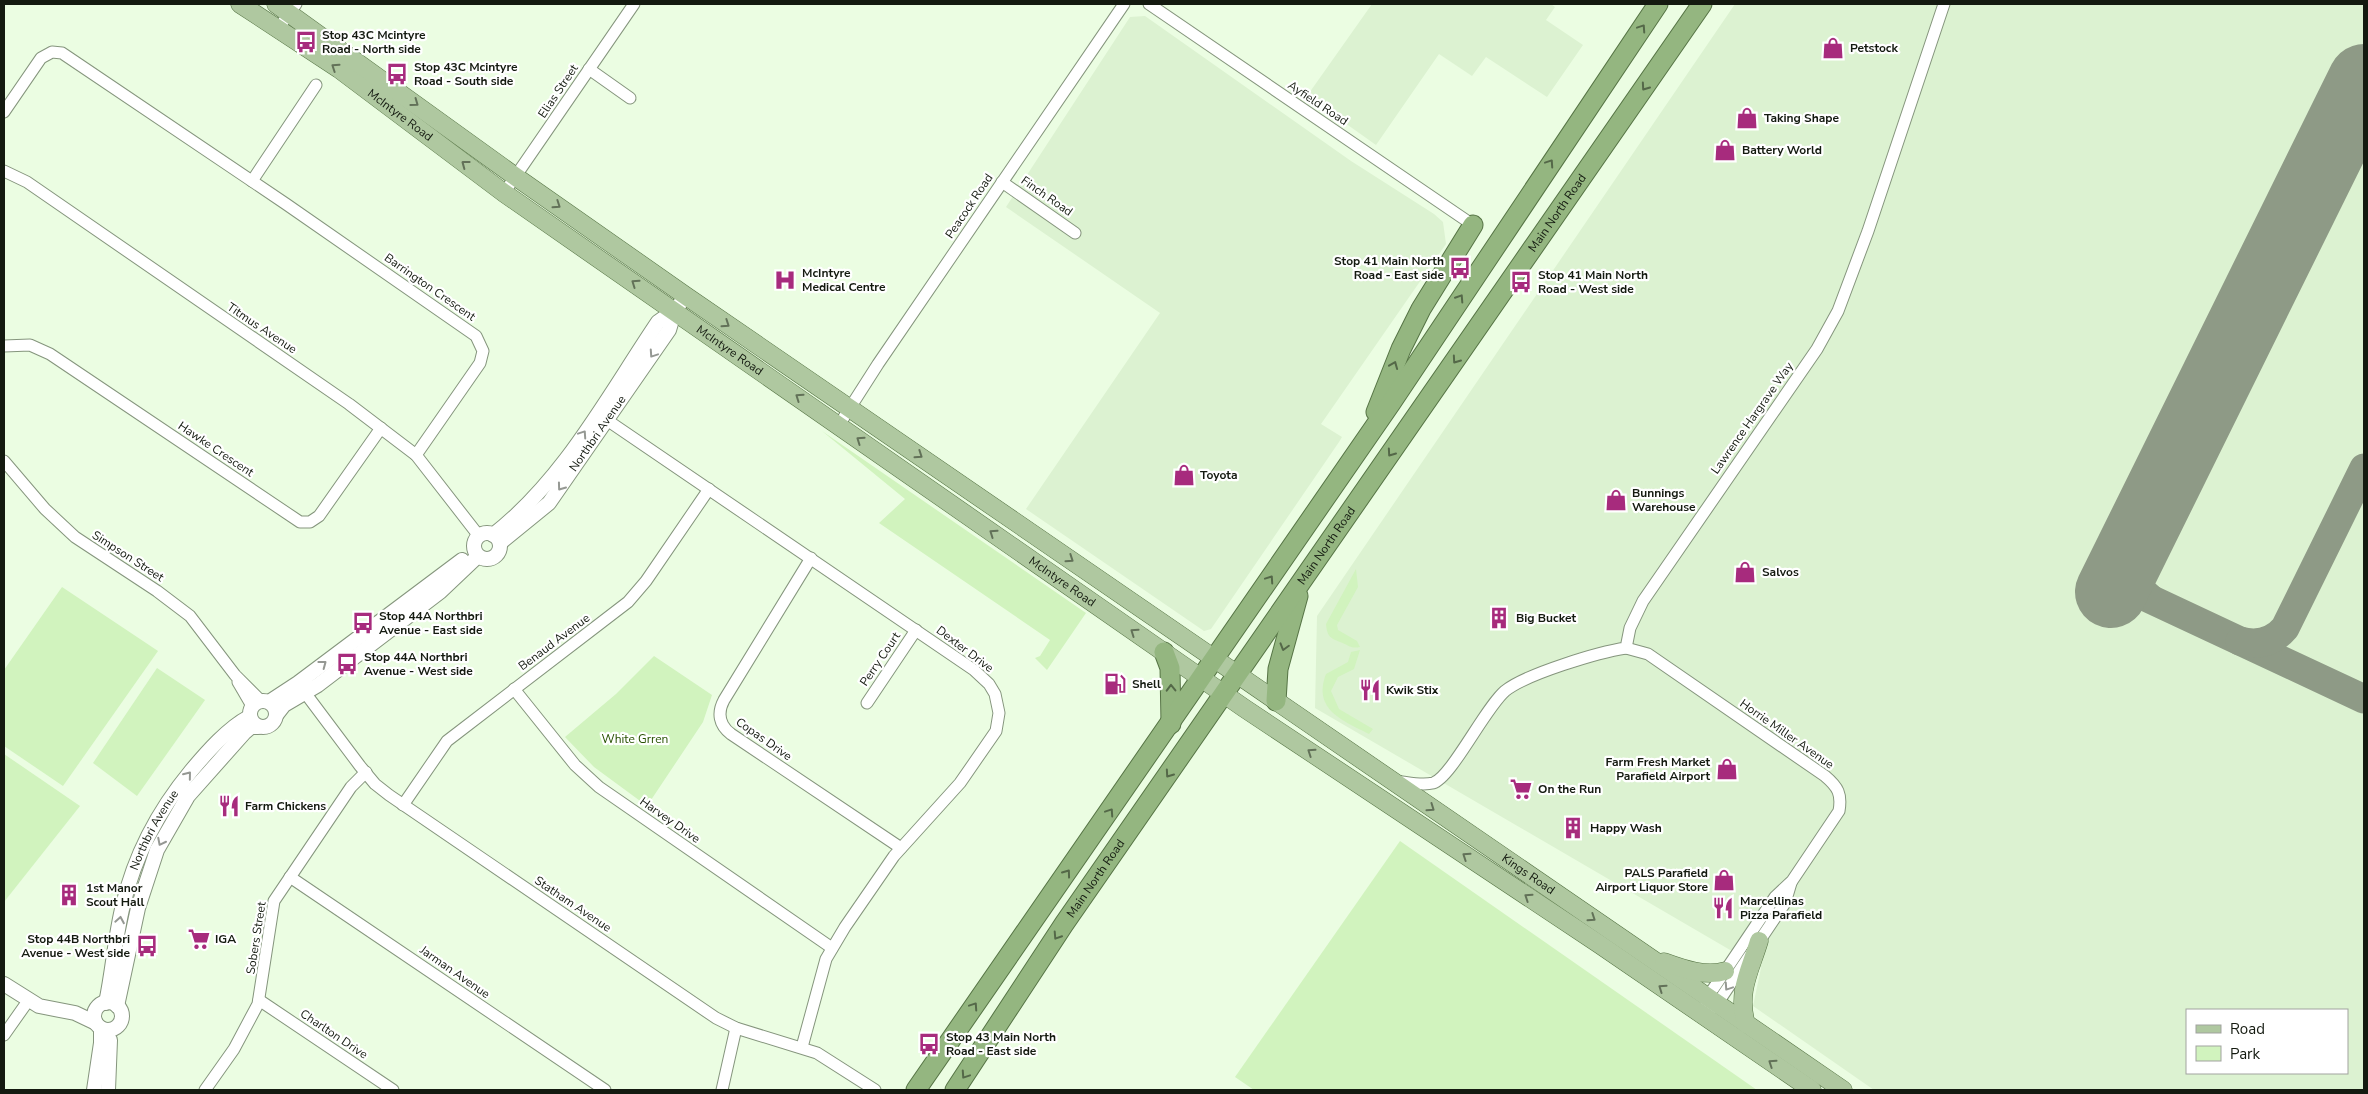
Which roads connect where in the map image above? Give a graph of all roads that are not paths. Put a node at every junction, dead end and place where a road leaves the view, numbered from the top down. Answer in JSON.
{"nodes":[{"id":1,"x":240,"y":4,"type":"edge"},
{"id":2,"x":634,"y":4,"type":"edge"},
{"id":3,"x":1124,"y":4,"type":"edge"},
{"id":4,"x":1149,"y":4,"type":"edge"},
{"id":5,"x":1658,"y":4,"type":"edge"},
{"id":6,"x":1702,"y":4,"type":"edge"},
{"id":7,"x":1944,"y":4,"type":"edge"},
{"id":8,"x":287,"y":7,"type":"edge"},
{"id":9,"x":278,"y":29,"type":"junction"},
{"id":10,"x":590,"y":69,"type":"junction"},
{"id":11,"x":316,"y":85,"type":"dead end"},
{"id":12,"x":630,"y":98,"type":"dead end"},
{"id":13,"x":4,"y":112,"type":"edge"},
{"id":14,"x":4,"y":172,"type":"edge"},
{"id":15,"x":516,"y":177,"type":"junction"},
{"id":16,"x":252,"y":181,"type":"junction"},
{"id":17,"x":1002,"y":182,"type":"junction"},
{"id":18,"x":504,"y":193,"type":"junction"},
{"id":19,"x":1473,"y":225,"type":"joint"},
{"id":20,"x":1075,"y":233,"type":"dead end"},
{"id":21,"x":686,"y":296,"type":"junction"},
{"id":22,"x":675,"y":310,"type":"junction"},
{"id":23,"x":4,"y":346,"type":"edge"},
{"id":24,"x":850,"y":408,"type":"junction"},
{"id":25,"x":603,"y":417,"type":"junction"},
{"id":26,"x":839,"y":425,"type":"junction"},
{"id":27,"x":381,"y":428,"type":"junction"},
{"id":28,"x":1363,"y":443,"type":"junction"},
{"id":29,"x":416,"y":455,"type":"junction"},
{"id":30,"x":4,"y":461,"type":"edge"},
{"id":31,"x":709,"y":489,"type":"junction"},
{"id":32,"x":1030,"y":532,"type":"junction"},
{"id":33,"x":491,"y":538,"type":"junction"},
{"id":34,"x":476,"y":553,"type":"junction"},
{"id":35,"x":811,"y":558,"type":"junction"},
{"id":36,"x":1053,"y":575,"type":"junction"},
{"id":37,"x":1302,"y":583,"type":"junction"},
{"id":38,"x":916,"y":630,"type":"junction"},
{"id":39,"x":1626,"y":648,"type":"junction"},
{"id":40,"x":1164,"y":652,"type":"junction"},
{"id":41,"x":1215,"y":659,"type":"junction"},
{"id":42,"x":1237,"y":674,"type":"junction"},
{"id":43,"x":1202,"y":678,"type":"junction"},
{"id":44,"x":302,"y":688,"type":"junction"},
{"id":45,"x":514,"y":689,"type":"junction"},
{"id":46,"x":1224,"y":693,"type":"junction"},
{"id":47,"x":1276,"y":701,"type":"junction"},
{"id":48,"x":867,"y":703,"type":"dead end"},
{"id":49,"x":258,"y":710,"type":"junction"},
{"id":50,"x":276,"y":714,"type":"junction"},
{"id":51,"x":1171,"y":724,"type":"junction"},
{"id":52,"x":366,"y":772,"type":"junction"},
{"id":53,"x":1391,"y":780,"type":"junction"},
{"id":54,"x":403,"y":804,"type":"junction"},
{"id":55,"x":901,"y":848,"type":"junction"},
{"id":56,"x":290,"y":877,"type":"junction"},
{"id":57,"x":1792,"y":882,"type":"junction"},
{"id":58,"x":1759,"y":941,"type":"junction"},
{"id":59,"x":832,"y":948,"type":"junction"},
{"id":60,"x":1648,"y":956,"type":"junction"},
{"id":61,"x":1725,"y":971,"type":"junction"},
{"id":62,"x":4,"y":984,"type":"edge"},
{"id":63,"x":259,"y":1000,"type":"junction"},
{"id":64,"x":28,"y":1001,"type":"junction"},
{"id":65,"x":1712,"y":1001,"type":"junction"},
{"id":66,"x":1702,"y":1016,"type":"junction"},
{"id":67,"x":105,"y":1017,"type":"junction"},
{"id":68,"x":1746,"y":1024,"type":"junction"},
{"id":69,"x":736,"y":1028,"type":"junction"},
{"id":70,"x":4,"y":1035,"type":"edge"},
{"id":71,"x":802,"y":1047,"type":"junction"},
{"id":72,"x":99,"y":1090,"type":"edge"},
{"id":73,"x":205,"y":1090,"type":"edge"},
{"id":74,"x":392,"y":1090,"type":"edge"},
{"id":75,"x":605,"y":1090,"type":"edge"},
{"id":76,"x":722,"y":1090,"type":"edge"},
{"id":77,"x":875,"y":1090,"type":"edge"},
{"id":78,"x":916,"y":1090,"type":"edge"},
{"id":79,"x":955,"y":1090,"type":"edge"},
{"id":80,"x":1812,"y":1090,"type":"edge"},
{"id":81,"x":1842,"y":1090,"type":"edge"}],
"edges":[{"from":1,"to":9,"type":"main road","name":"McIntyre Road"},
{"from":2,"to":10,"type":"street","name":"Elias Street"},
{"from":3,"to":17,"type":"street","name":"Peacock Road"},
{"from":4,"to":19,"type":"street","name":"Ayfield Road"},
{"from":28,"to":5,"type":"highway","one_way":true},
{"from":6,"to":37,"type":"highway","name":"Main North Road","one_way":true},
{"from":7,"to":39,"type":"street","name":"Lawrence Hargrave Way"},
{"from":8,"to":9,"type":"street"},
{"from":8,"to":15,"type":"main road","name":"McIntyre Road","one_way":true},
{"from":18,"to":9,"type":"main road","name":"McIntyre Road","one_way":true},
{"from":10,"to":12,"type":"street"},
{"from":10,"to":15,"type":"street","name":"Elias Street"},
{"from":11,"to":16,"type":"street"},
{"from":13,"to":16,"type":"street","name":"Barrington Crescent"},
{"from":14,"to":27,"type":"street","name":"Titmus Avenue"},
{"from":15,"to":18,"type":"street","name":"Elias Street"},
{"from":15,"to":21,"type":"main road","name":"McIntyre Road","one_way":true},
{"from":16,"to":29,"type":"street","name":"Barrington Crescent"},
{"from":17,"to":20,"type":"street","name":"Finch Road"},
{"from":17,"to":24,"type":"street","name":"Peacock Road"},
{"from":22,"to":18,"type":"main road","name":"McIntyre Road","one_way":true},
{"from":28,"to":19,"type":"highway","one_way":true},
{"from":21,"to":22,"type":"street","name":"Northbri Avenue"},
{"from":21,"to":24,"type":"main road","name":"McIntyre Road","one_way":true},
{"from":22,"to":25,"type":"street","name":"Northbri Avenue"},
{"from":26,"to":22,"type":"main road","name":"McIntyre Road","one_way":true},
{"from":23,"to":27,"type":"street","name":"Hawke Crescent"},
{"from":24,"to":26,"type":"street","name":"Peacock Road"},
{"from":24,"to":32,"type":"main road","name":"McIntyre Road","one_way":true},
{"from":25,"to":31,"type":"street","name":"Dexter Drive"},
{"from":25,"to":33,"type":"street","name":"Northbri Avenue"},
{"from":36,"to":26,"type":"main road","name":"McIntyre Road","one_way":true},
{"from":27,"to":29,"type":"street","name":"Titmus Avenue"},
{"from":41,"to":28,"type":"highway","one_way":true},
{"from":29,"to":33,"type":"street","name":"Titmus Avenue"},
{"from":30,"to":49,"type":"street","name":"Simpson Street"},
{"from":31,"to":35,"type":"street","name":"Dexter Drive"},
{"from":31,"to":45,"type":"street","name":"Benaud Avenue"},
{"from":32,"to":36,"type":"main road"},
{"from":32,"to":41,"type":"main road","name":"McIntyre Road","one_way":true},
{"from":33,"to":34,"type":"street"},
{"from":33,"to":34,"type":"street"},
{"from":34,"to":44,"type":"street","name":"Northbri Avenue"},
{"from":35,"to":38,"type":"street","name":"Dexter Drive"},
{"from":35,"to":55,"type":"street","name":"Copas Drive"},
{"from":40,"to":36,"type":"main road","name":"McIntyre Road","one_way":true},
{"from":37,"to":42,"type":"highway","name":"Main North Road"},
{"from":37,"to":47,"type":"highway","one_way":true},
{"from":38,"to":48,"type":"street","name":"Perry Court"},
{"from":38,"to":55,"type":"street","name":"Dexter Drive"},
{"from":39,"to":53,"type":"street"},
{"from":39,"to":57,"type":"street","name":"Horrie Miller Avenue"},
{"from":40,"to":43,"type":"main road","name":"McIntyre Road"},
{"from":51,"to":40,"type":"highway","one_way":true},
{"from":41,"to":42,"type":"main road","name":"Kings Road"},
{"from":41,"to":43,"type":"highway"},
{"from":42,"to":46,"type":"highway","name":"Main North Road"},
{"from":42,"to":47,"type":"main road","name":"Kings Road"},
{"from":43,"to":46,"type":"main road","name":"McIntyre Road"},
{"from":43,"to":51,"type":"highway"},
{"from":44,"to":49,"type":"street","name":"Northbri Avenue"},
{"from":44,"to":50,"type":"street","name":"Northbri Avenue"},
{"from":44,"to":52,"type":"street","name":"Statham Avenue"},
{"from":45,"to":54,"type":"street","name":"Benaud Avenue"},
{"from":45,"to":59,"type":"street","name":"Harvey Drive"},
{"from":66,"to":46,"type":"main road","name":"Kings Road","one_way":true},
{"from":46,"to":79,"type":"highway","name":"Main North Road","one_way":true},
{"from":47,"to":53,"type":"main road","name":"Kings Road"},
{"from":49,"to":50,"type":"street"},
{"from":49,"to":50,"type":"street","name":"Northbri Avenue"},
{"from":49,"to":67,"type":"street","name":"Northbri Avenue"},
{"from":78,"to":51,"type":"highway","one_way":true},
{"from":52,"to":54,"type":"street","name":"Statham Avenue"},
{"from":52,"to":56,"type":"street","name":"Sobers Street"},
{"from":53,"to":60,"type":"main road","name":"Kings Road","one_way":true},
{"from":54,"to":69,"type":"street","name":"Statham Avenue"},
{"from":55,"to":59,"type":"street","name":"Dexter Drive"},
{"from":56,"to":63,"type":"street","name":"Sobers Street"},
{"from":56,"to":75,"type":"street","name":"Jarman Avenue"},
{"from":57,"to":58,"type":"street","name":"Horrie Miller Avenue"},
{"from":57,"to":61,"type":"street","name":"Horrie Miller Avenue"},
{"from":58,"to":65,"type":"street","name":"Horrie Miller Avenue","one_way":true},
{"from":58,"to":68,"type":"main road"},
{"from":59,"to":71,"type":"street","name":"Dexter Drive"},
{"from":60,"to":61,"type":"main road"},
{"from":60,"to":65,"type":"main road","name":"Kings Road"},
{"from":61,"to":65,"type":"street","name":"Horrie Miller Avenue"},
{"from":62,"to":64,"type":"street"},
{"from":63,"to":73,"type":"street","name":"Sobers Street"},
{"from":63,"to":74,"type":"street","name":"Charlton Drive"},
{"from":64,"to":67,"type":"street"},
{"from":64,"to":70,"type":"street"},
{"from":65,"to":66,"type":"street","name":"Horrie Miller Avenue"},
{"from":65,"to":68,"type":"main road","name":"Kings Road"},
{"from":80,"to":66,"type":"main road","name":"Kings Road","one_way":true},
{"from":67,"to":72,"type":"street","name":"Northbri Avenue"},
{"from":68,"to":81,"type":"main road","name":"Kings Road"},
{"from":69,"to":71,"type":"street","name":"Statham Avenue"},
{"from":69,"to":76,"type":"street"},
{"from":71,"to":77,"type":"street","name":"Statham Avenue"}]}
